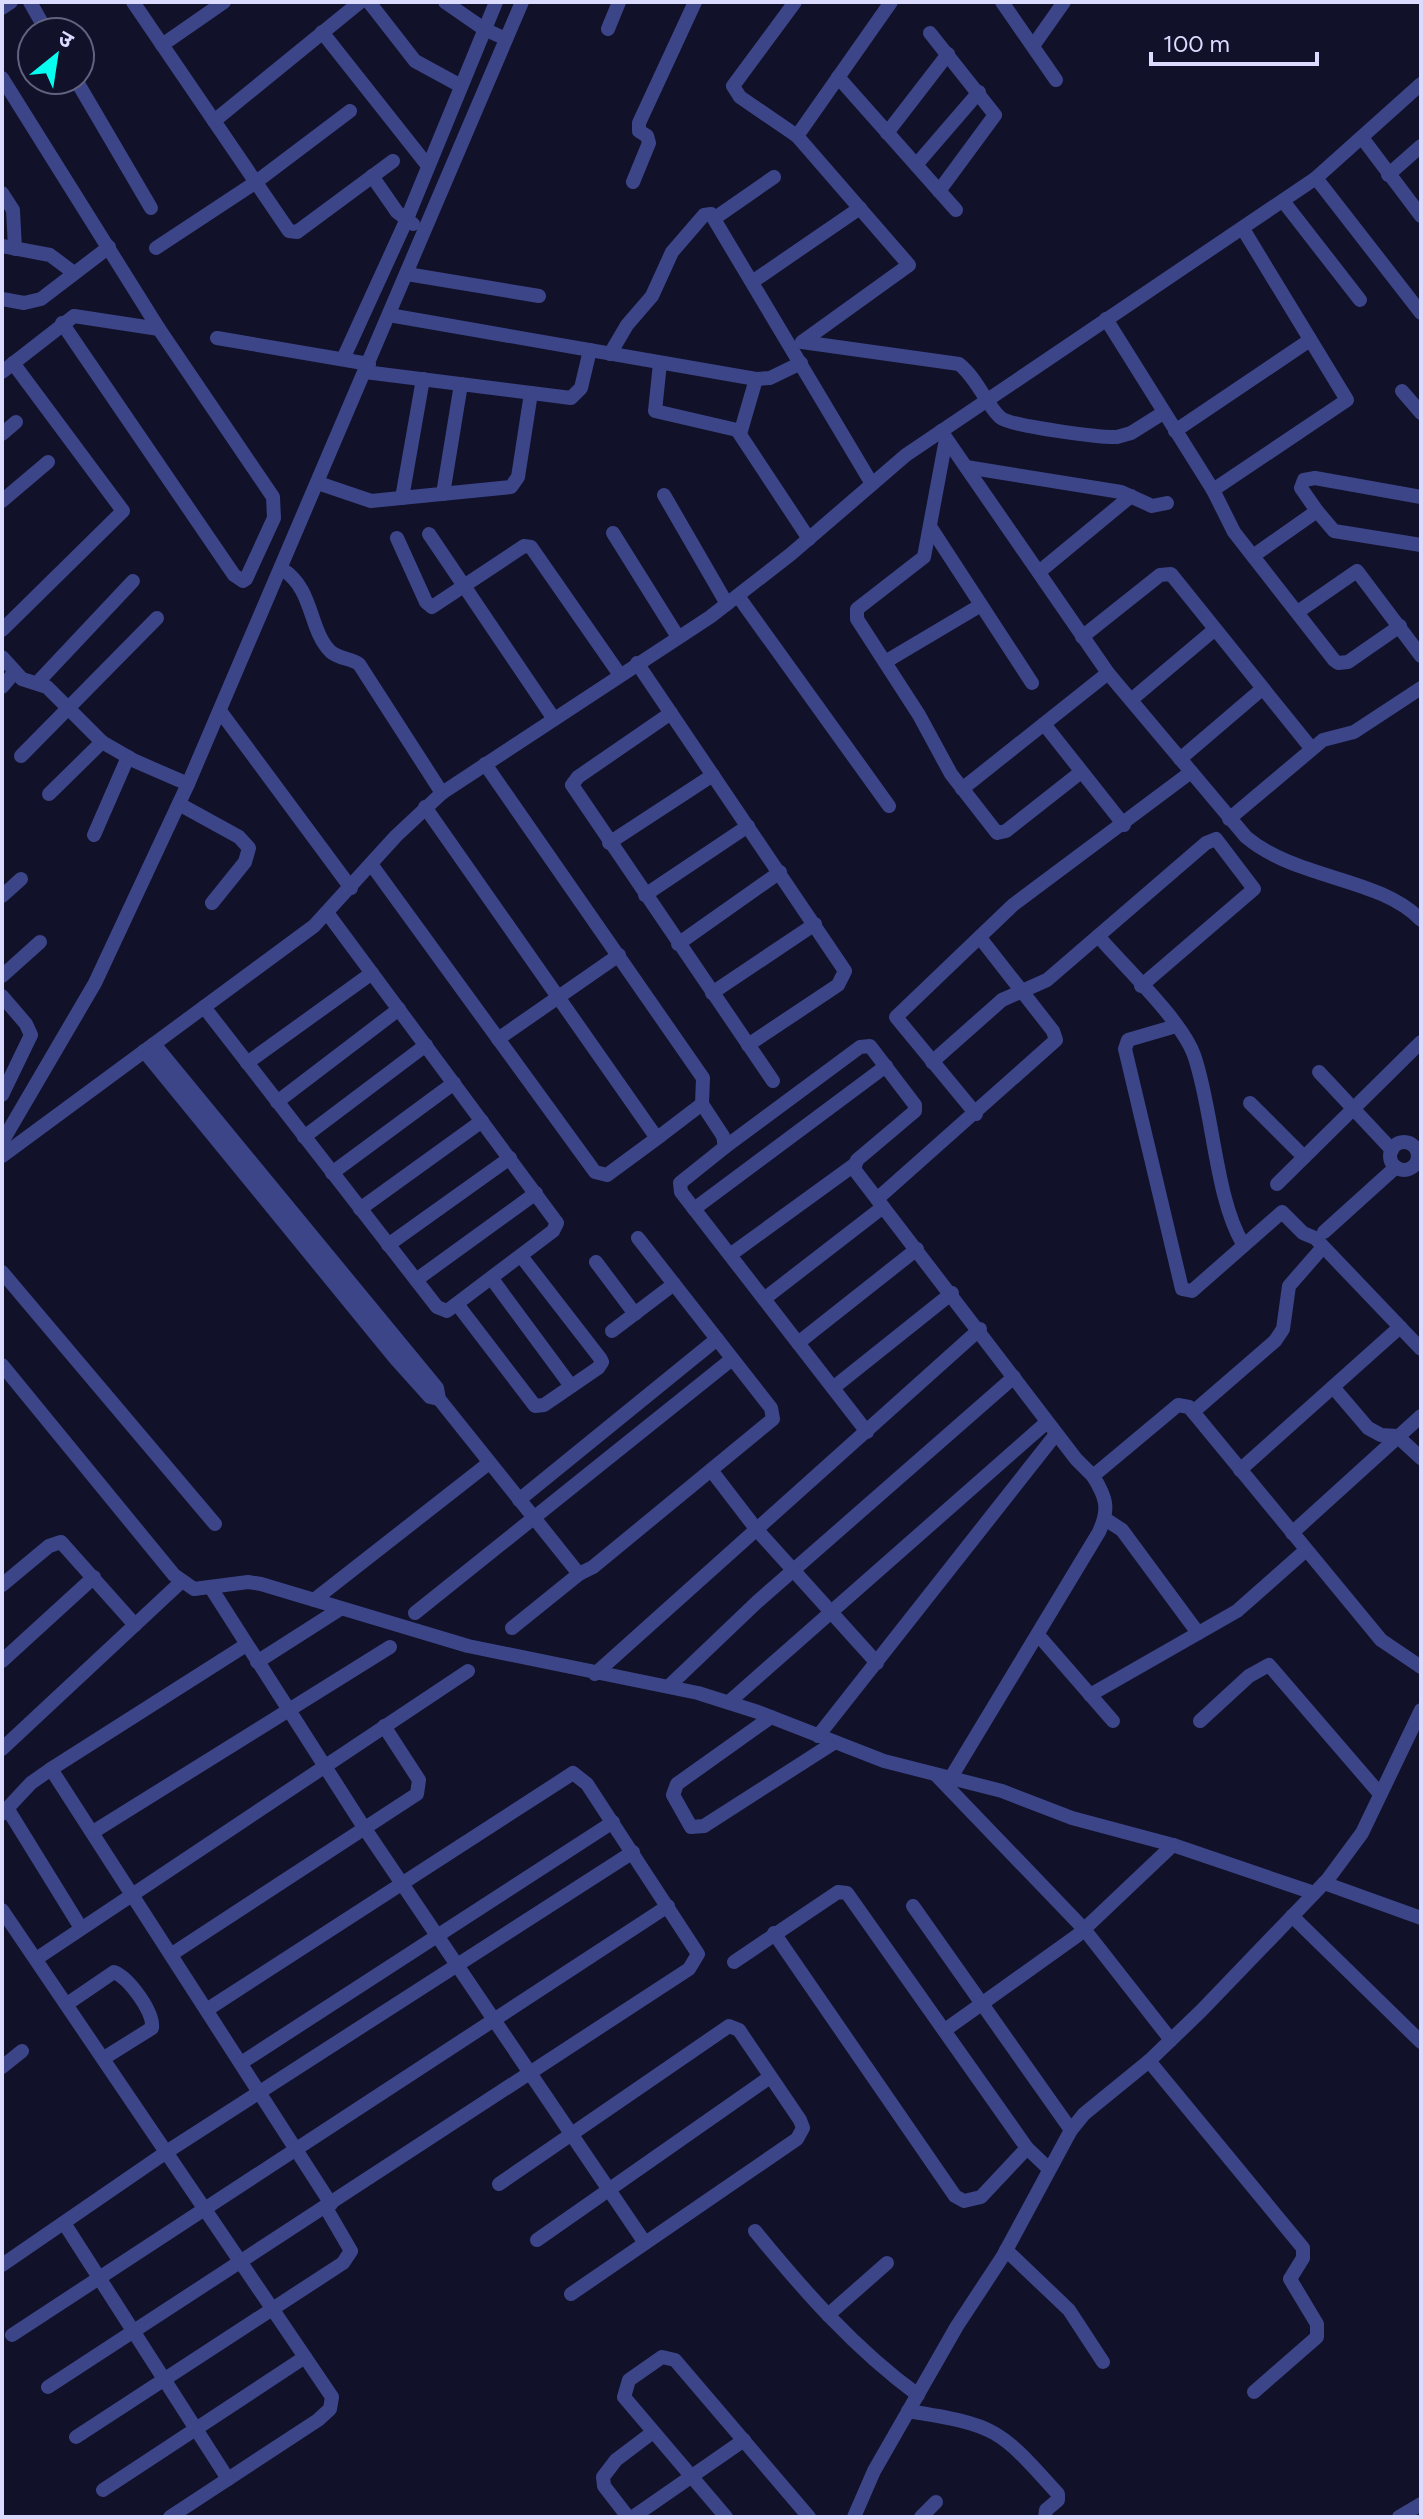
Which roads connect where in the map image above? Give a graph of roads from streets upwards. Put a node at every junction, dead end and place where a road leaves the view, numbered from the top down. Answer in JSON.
{"nodes":[{"id":1,"x":11,"y":2,"type":"edge"},
{"id":2,"x":133,"y":2,"type":"edge"},
{"id":3,"x":224,"y":2,"type":"edge"},
{"id":4,"x":360,"y":2,"type":"edge"},
{"id":5,"x":369,"y":2,"type":"edge"},
{"id":6,"x":445,"y":2,"type":"edge"},
{"id":7,"x":496,"y":2,"type":"edge"},
{"id":8,"x":522,"y":2,"type":"edge"},
{"id":9,"x":619,"y":2,"type":"edge"},
{"id":10,"x":695,"y":2,"type":"edge"},
{"id":11,"x":795,"y":2,"type":"edge"},
{"id":12,"x":891,"y":2,"type":"edge"},
{"id":13,"x":1002,"y":2,"type":"edge"},
{"id":14,"x":1064,"y":2,"type":"edge"},
{"id":15,"x":2,"y":8,"type":"edge"},
{"id":16,"x":608,"y":29,"type":"dead end"},
{"id":17,"x":322,"y":32,"type":"junction"},
{"id":18,"x":930,"y":33,"type":"dead end"},
{"id":19,"x":495,"y":34,"type":"junction"},
{"id":20,"x":162,"y":45,"type":"junction"},
{"id":21,"x":1033,"y":46,"type":"junction"},
{"id":22,"x":948,"y":54,"type":"junction"},
{"id":23,"x":838,"y":77,"type":"junction"},
{"id":24,"x":2,"y":78,"type":"edge"},
{"id":25,"x":1056,"y":80,"type":"dead end"},
{"id":26,"x":1421,"y":84,"type":"edge"},
{"id":27,"x":461,"y":86,"type":"junction"},
{"id":28,"x":979,"y":92,"type":"junction"},
{"id":29,"x":85,"y":96,"type":"edge"},
{"id":30,"x":350,"y":111,"type":"dead end"},
{"id":31,"x":214,"y":121,"type":"junction"},
{"id":32,"x":887,"y":133,"type":"junction"},
{"id":33,"x":797,"y":136,"type":"junction"},
{"id":34,"x":1363,"y":139,"type":"junction"},
{"id":35,"x":1421,"y":146,"type":"edge"},
{"id":36,"x":393,"y":161,"type":"dead end"},
{"id":37,"x":916,"y":165,"type":"junction"},
{"id":38,"x":428,"y":166,"type":"junction"},
{"id":39,"x":1388,"y":175,"type":"junction"},
{"id":40,"x":372,"y":176,"type":"junction"},
{"id":41,"x":774,"y":177,"type":"dead end"},
{"id":42,"x":1316,"y":178,"type":"junction"},
{"id":43,"x":256,"y":182,"type":"junction"},
{"id":44,"x":633,"y":182,"type":"dead end"},
{"id":45,"x":939,"y":191,"type":"junction"},
{"id":46,"x":2,"y":193,"type":"edge"},
{"id":47,"x":1283,"y":201,"type":"junction"},
{"id":48,"x":151,"y":208,"type":"dead end"},
{"id":49,"x":860,"y":208,"type":"junction"},
{"id":50,"x":8,"y":209,"type":"edge"},
{"id":51,"x":956,"y":210,"type":"dead end"},
{"id":52,"x":1420,"y":214,"type":"edge"},
{"id":53,"x":715,"y":218,"type":"junction"},
{"id":54,"x":415,"y":225,"type":"junction"},
{"id":55,"x":1243,"y":229,"type":"junction"},
{"id":56,"x":109,"y":247,"type":"junction"},
{"id":57,"x":8,"y":248,"type":"edge"},
{"id":58,"x":156,"y":248,"type":"dead end"},
{"id":59,"x":74,"y":273,"type":"junction"},
{"id":60,"x":407,"y":274,"type":"junction"},
{"id":61,"x":752,"y":282,"type":"junction"},
{"id":62,"x":539,"y":296,"type":"dead end"},
{"id":63,"x":2,"y":299,"type":"edge"},
{"id":64,"x":1360,"y":300,"type":"dead end"},
{"id":65,"x":1421,"y":313,"type":"edge"},
{"id":66,"x":389,"y":315,"type":"junction"},
{"id":67,"x":1106,"y":319,"type":"junction"},
{"id":68,"x":62,"y":323,"type":"junction"},
{"id":69,"x":159,"y":329,"type":"junction"},
{"id":70,"x":217,"y":338,"type":"dead end"},
{"id":71,"x":1310,"y":340,"type":"junction"},
{"id":72,"x":797,"y":345,"type":"junction"},
{"id":73,"x":590,"y":350,"type":"junction"},
{"id":74,"x":610,"y":354,"type":"junction"},
{"id":75,"x":660,"y":363,"type":"junction"},
{"id":76,"x":801,"y":363,"type":"junction"},
{"id":77,"x":359,"y":364,"type":"junction"},
{"id":78,"x":7,"y":368,"type":"edge"},
{"id":79,"x":423,"y":379,"type":"junction"},
{"id":80,"x":756,"y":379,"type":"junction"},
{"id":81,"x":461,"y":384,"type":"junction"},
{"id":82,"x":1402,"y":391,"type":"dead end"},
{"id":83,"x":531,"y":393,"type":"junction"},
{"id":84,"x":988,"y":398,"type":"junction"},
{"id":85,"x":1163,"y":413,"type":"junction"},
{"id":86,"x":1421,"y":413,"type":"edge"},
{"id":87,"x":16,"y":422,"type":"dead end"},
{"id":88,"x":1175,"y":431,"type":"junction"},
{"id":89,"x":2,"y":434,"type":"edge"},
{"id":90,"x":740,"y":434,"type":"junction"},
{"id":91,"x":944,"y":435,"type":"junction"},
{"id":92,"x":48,"y":462,"type":"dead end"},
{"id":93,"x":966,"y":467,"type":"junction"},
{"id":94,"x":318,"y":483,"type":"junction"},
{"id":95,"x":872,"y":484,"type":"junction"},
{"id":96,"x":1213,"y":490,"type":"junction"},
{"id":97,"x":443,"y":494,"type":"junction"},
{"id":98,"x":664,"y":495,"type":"dead end"},
{"id":99,"x":1131,"y":496,"type":"junction"},
{"id":100,"x":1421,"y":497,"type":"edge"},
{"id":101,"x":402,"y":498,"type":"junction"},
{"id":102,"x":2,"y":501,"type":"edge"},
{"id":103,"x":1167,"y":503,"type":"dead end"},
{"id":104,"x":1317,"y":511,"type":"junction"},
{"id":105,"x":931,"y":528,"type":"junction"},
{"id":106,"x":613,"y":533,"type":"dead end"},
{"id":107,"x":429,"y":534,"type":"dead end"},
{"id":108,"x":397,"y":538,"type":"dead end"},
{"id":109,"x":809,"y":539,"type":"junction"},
{"id":110,"x":1421,"y":545,"type":"edge"},
{"id":111,"x":1253,"y":556,"type":"junction"},
{"id":112,"x":274,"y":560,"type":"junction"},
{"id":113,"x":1039,"y":572,"type":"junction"},
{"id":114,"x":133,"y":581,"type":"dead end"},
{"id":115,"x":466,"y":588,"type":"junction"},
{"id":116,"x":732,"y":600,"type":"junction"},
{"id":117,"x":981,"y":605,"type":"junction"},
{"id":118,"x":1299,"y":611,"type":"junction"},
{"id":119,"x":157,"y":618,"type":"dead end"},
{"id":120,"x":1400,"y":626,"type":"junction"},
{"id":121,"x":2,"y":630,"type":"edge"},
{"id":122,"x":1214,"y":630,"type":"junction"},
{"id":123,"x":678,"y":637,"type":"junction"},
{"id":124,"x":1082,"y":637,"type":"junction"},
{"id":125,"x":1421,"y":656,"type":"edge"},
{"id":126,"x":2,"y":657,"type":"edge"},
{"id":127,"x":885,"y":662,"type":"junction"},
{"id":128,"x":637,"y":663,"type":"junction"},
{"id":129,"x":14,"y":673,"type":"junction"},
{"id":130,"x":1108,"y":673,"type":"junction"},
{"id":131,"x":620,"y":675,"type":"junction"},
{"id":132,"x":38,"y":682,"type":"junction"},
{"id":133,"x":1032,"y":683,"type":"dead end"},
{"id":134,"x":2,"y":687,"type":"edge"},
{"id":135,"x":1421,"y":688,"type":"edge"},
{"id":136,"x":1262,"y":689,"type":"junction"},
{"id":137,"x":1131,"y":700,"type":"junction"},
{"id":138,"x":69,"y":710,"type":"junction"},
{"id":139,"x":220,"y":711,"type":"junction"},
{"id":140,"x":671,"y":713,"type":"junction"},
{"id":141,"x":554,"y":719,"type":"junction"},
{"id":142,"x":1044,"y":724,"type":"junction"},
{"id":143,"x":102,"y":742,"type":"junction"},
{"id":144,"x":1311,"y":748,"type":"junction"},
{"id":145,"x":21,"y":756,"type":"dead end"},
{"id":146,"x":128,"y":757,"type":"junction"},
{"id":147,"x":1180,"y":759,"type":"junction"},
{"id":148,"x":485,"y":764,"type":"junction"},
{"id":149,"x":1081,"y":772,"type":"junction"},
{"id":150,"x":1191,"y":772,"type":"junction"},
{"id":151,"x":713,"y":775,"type":"junction"},
{"id":152,"x":181,"y":781,"type":"junction"},
{"id":153,"x":962,"y":789,"type":"junction"},
{"id":154,"x":442,"y":793,"type":"junction"},
{"id":155,"x":49,"y":794,"type":"dead end"},
{"id":156,"x":179,"y":804,"type":"junction"},
{"id":157,"x":889,"y":806,"type":"dead end"},
{"id":158,"x":425,"y":807,"type":"junction"},
{"id":159,"x":1229,"y":819,"type":"junction"},
{"id":160,"x":1124,"y":825,"type":"junction"},
{"id":161,"x":748,"y":826,"type":"junction"},
{"id":162,"x":94,"y":835,"type":"dead end"},
{"id":163,"x":1249,"y":840,"type":"junction"},
{"id":164,"x":609,"y":843,"type":"junction"},
{"id":165,"x":1230,"y":855,"type":"junction"},
{"id":166,"x":371,"y":864,"type":"junction"},
{"id":167,"x":780,"y":872,"type":"junction"},
{"id":168,"x":21,"y":879,"type":"dead end"},
{"id":169,"x":351,"y":888,"type":"junction"},
{"id":170,"x":645,"y":895,"type":"junction"},
{"id":171,"x":2,"y":896,"type":"edge"},
{"id":172,"x":212,"y":903,"type":"dead end"},
{"id":173,"x":328,"y":914,"type":"junction"},
{"id":174,"x":1421,"y":920,"type":"edge"},
{"id":175,"x":815,"y":924,"type":"junction"},
{"id":176,"x":1098,"y":936,"type":"junction"},
{"id":177,"x":981,"y":939,"type":"junction"},
{"id":178,"x":40,"y":942,"type":"dead end"},
{"id":179,"x":678,"y":944,"type":"junction"},
{"id":180,"x":619,"y":955,"type":"junction"},
{"id":181,"x":372,"y":973,"type":"junction"},
{"id":182,"x":2,"y":976,"type":"edge"},
{"id":183,"x":1141,"y":986,"type":"junction"},
{"id":184,"x":1022,"y":989,"type":"junction"},
{"id":185,"x":712,"y":993,"type":"junction"},
{"id":186,"x":2,"y":996,"type":"edge"},
{"id":187,"x":557,"y":997,"type":"junction"},
{"id":188,"x":204,"y":1007,"type":"junction"},
{"id":189,"x":399,"y":1009,"type":"junction"},
{"id":190,"x":1176,"y":1026,"type":"junction"},
{"id":191,"x":498,"y":1039,"type":"junction"},
{"id":192,"x":1421,"y":1042,"type":"edge"},
{"id":193,"x":426,"y":1045,"type":"junction"},
{"id":194,"x":748,"y":1045,"type":"junction"},
{"id":195,"x":149,"y":1048,"type":"junction"},
{"id":196,"x":932,"y":1062,"type":"junction"},
{"id":197,"x":247,"y":1063,"type":"junction"},
{"id":198,"x":886,"y":1066,"type":"junction"},
{"id":199,"x":1319,"y":1072,"type":"dead end"},
{"id":200,"x":773,"y":1081,"type":"dead end"},
{"id":201,"x":454,"y":1083,"type":"junction"},
{"id":202,"x":2,"y":1095,"type":"edge"},
{"id":203,"x":277,"y":1102,"type":"junction"},
{"id":204,"x":1250,"y":1103,"type":"dead end"},
{"id":205,"x":702,"y":1104,"type":"junction"},
{"id":206,"x":1354,"y":1109,"type":"junction"},
{"id":207,"x":976,"y":1114,"type":"junction"},
{"id":208,"x":12,"y":1115,"type":"edge"},
{"id":209,"x":482,"y":1121,"type":"junction"},
{"id":210,"x":41,"y":1128,"type":"junction"},
{"id":211,"x":660,"y":1136,"type":"junction"},
{"id":212,"x":304,"y":1137,"type":"junction"},
{"id":213,"x":2,"y":1142,"type":"edge"},
{"id":214,"x":1418,"y":1144,"type":"edge"},
{"id":215,"x":725,"y":1147,"type":"junction"},
{"id":216,"x":1392,"y":1150,"type":"junction"},
{"id":217,"x":2,"y":1156,"type":"edge"},
{"id":218,"x":1304,"y":1157,"type":"junction"},
{"id":219,"x":510,"y":1158,"type":"junction"},
{"id":220,"x":854,"y":1165,"type":"junction"},
{"id":221,"x":1396,"y":1167,"type":"junction"},
{"id":222,"x":1417,"y":1171,"type":"edge"},
{"id":223,"x":332,"y":1173,"type":"junction"},
{"id":224,"x":1277,"y":1184,"type":"dead end"},
{"id":225,"x":536,"y":1193,"type":"junction"},
{"id":226,"x":880,"y":1203,"type":"junction"},
{"id":227,"x":360,"y":1209,"type":"junction"},
{"id":228,"x":694,"y":1209,"type":"junction"},
{"id":229,"x":638,"y":1238,"type":"dead end"},
{"id":230,"x":1323,"y":1240,"type":"junction"},
{"id":231,"x":1243,"y":1244,"type":"junction"},
{"id":232,"x":388,"y":1245,"type":"junction"},
{"id":233,"x":917,"y":1249,"type":"junction"},
{"id":234,"x":730,"y":1255,"type":"junction"},
{"id":235,"x":521,"y":1256,"type":"junction"},
{"id":236,"x":596,"y":1262,"type":"dead end"},
{"id":237,"x":2,"y":1272,"type":"edge"},
{"id":238,"x":492,"y":1279,"type":"junction"},
{"id":239,"x":416,"y":1280,"type":"junction"},
{"id":240,"x":674,"y":1284,"type":"junction"},
{"id":241,"x":952,"y":1293,"type":"junction"},
{"id":242,"x":764,"y":1299,"type":"junction"},
{"id":243,"x":457,"y":1304,"type":"junction"},
{"id":244,"x":635,"y":1314,"type":"junction"},
{"id":245,"x":1400,"y":1327,"type":"junction"},
{"id":246,"x":980,"y":1329,"type":"junction"},
{"id":247,"x":612,"y":1331,"type":"dead end"},
{"id":248,"x":717,"y":1339,"type":"junction"},
{"id":249,"x":798,"y":1343,"type":"junction"},
{"id":250,"x":1421,"y":1349,"type":"edge"},
{"id":251,"x":732,"y":1359,"type":"junction"},
{"id":252,"x":2,"y":1365,"type":"edge"},
{"id":253,"x":1014,"y":1377,"type":"junction"},
{"id":254,"x":571,"y":1386,"type":"junction"},
{"id":255,"x":1333,"y":1387,"type":"junction"},
{"id":256,"x":833,"y":1388,"type":"junction"},
{"id":257,"x":1193,"y":1412,"type":"junction"},
{"id":258,"x":1421,"y":1416,"type":"edge"},
{"id":259,"x":1052,"y":1428,"type":"junction"},
{"id":260,"x":867,"y":1432,"type":"junction"},
{"id":261,"x":1397,"y":1436,"type":"junction"},
{"id":262,"x":1421,"y":1458,"type":"edge"},
{"id":263,"x":489,"y":1463,"type":"junction"},
{"id":264,"x":711,"y":1470,"type":"junction"},
{"id":265,"x":1240,"y":1470,"type":"junction"},
{"id":266,"x":1093,"y":1476,"type":"junction"},
{"id":267,"x":519,"y":1500,"type":"junction"},
{"id":268,"x":533,"y":1518,"type":"junction"},
{"id":269,"x":1105,"y":1519,"type":"junction"},
{"id":270,"x":215,"y":1524,"type":"dead end"},
{"id":271,"x":757,"y":1530,"type":"junction"},
{"id":272,"x":1292,"y":1533,"type":"junction"},
{"id":273,"x":1306,"y":1550,"type":"junction"},
{"id":274,"x":794,"y":1570,"type":"junction"},
{"id":275,"x":579,"y":1574,"type":"junction"},
{"id":276,"x":94,"y":1577,"type":"junction"},
{"id":277,"x":181,"y":1582,"type":"junction"},
{"id":278,"x":2,"y":1585,"type":"edge"},
{"id":279,"x":211,"y":1588,"type":"junction"},
{"id":280,"x":314,"y":1600,"type":"junction"},
{"id":281,"x":340,"y":1609,"type":"junction"},
{"id":282,"x":415,"y":1613,"type":"dead end"},
{"id":283,"x":832,"y":1613,"type":"junction"},
{"id":284,"x":135,"y":1625,"type":"junction"},
{"id":285,"x":512,"y":1628,"type":"dead end"},
{"id":286,"x":1198,"y":1633,"type":"junction"},
{"id":287,"x":1039,"y":1636,"type":"junction"},
{"id":288,"x":246,"y":1645,"type":"junction"},
{"id":289,"x":390,"y":1647,"type":"dead end"},
{"id":290,"x":2,"y":1661,"type":"edge"},
{"id":291,"x":257,"y":1662,"type":"junction"},
{"id":292,"x":877,"y":1663,"type":"junction"},
{"id":293,"x":1421,"y":1667,"type":"edge"},
{"id":294,"x":468,"y":1671,"type":"dead end"},
{"id":295,"x":595,"y":1674,"type":"junction"},
{"id":296,"x":669,"y":1686,"type":"junction"},
{"id":297,"x":1090,"y":1695,"type":"junction"},
{"id":298,"x":729,"y":1702,"type":"junction"},
{"id":299,"x":287,"y":1710,"type":"junction"},
{"id":300,"x":1421,"y":1710,"type":"edge"},
{"id":301,"x":771,"y":1717,"type":"junction"},
{"id":302,"x":1113,"y":1721,"type":"dead end"},
{"id":303,"x":1200,"y":1721,"type":"dead end"},
{"id":304,"x":384,"y":1726,"type":"junction"},
{"id":305,"x":818,"y":1736,"type":"junction"},
{"id":306,"x":835,"y":1742,"type":"junction"},
{"id":307,"x":2,"y":1749,"type":"edge"},
{"id":308,"x":323,"y":1766,"type":"junction"},
{"id":309,"x":51,"y":1769,"type":"junction"},
{"id":310,"x":943,"y":1777,"type":"junction"},
{"id":311,"x":1380,"y":1794,"type":"junction"},
{"id":312,"x":4,"y":1811,"type":"edge"},
{"id":313,"x":613,"y":1822,"type":"junction"},
{"id":314,"x":363,"y":1826,"type":"junction"},
{"id":315,"x":93,"y":1832,"type":"junction"},
{"id":316,"x":1173,"y":1845,"type":"junction"},
{"id":317,"x":633,"y":1852,"type":"junction"},
{"id":318,"x":401,"y":1883,"type":"junction"},
{"id":319,"x":1319,"y":1888,"type":"junction"},
{"id":320,"x":131,"y":1893,"type":"junction"},
{"id":321,"x":668,"y":1906,"type":"junction"},
{"id":322,"x":913,"y":1906,"type":"dead end"},
{"id":323,"x":2,"y":1910,"type":"edge"},
{"id":324,"x":1292,"y":1916,"type":"junction"},
{"id":325,"x":1421,"y":1918,"type":"edge"},
{"id":326,"x":81,"y":1928,"type":"junction"},
{"id":327,"x":1084,"y":1929,"type":"junction"},
{"id":328,"x":774,"y":1933,"type":"junction"},
{"id":329,"x":437,"y":1937,"type":"junction"},
{"id":330,"x":172,"y":1954,"type":"junction"},
{"id":331,"x":36,"y":1959,"type":"junction"},
{"id":332,"x":734,"y":1962,"type":"dead end"},
{"id":333,"x":457,"y":1966,"type":"junction"},
{"id":334,"x":982,"y":2003,"type":"junction"},
{"id":335,"x":67,"y":2004,"type":"junction"},
{"id":336,"x":208,"y":2009,"type":"junction"},
{"id":337,"x":494,"y":2020,"type":"junction"},
{"id":338,"x":945,"y":2030,"type":"junction"},
{"id":339,"x":1171,"y":2040,"type":"junction"},
{"id":340,"x":1421,"y":2042,"type":"edge"},
{"id":341,"x":22,"y":2051,"type":"dead end"},
{"id":342,"x":104,"y":2058,"type":"junction"},
{"id":343,"x":1149,"y":2061,"type":"junction"},
{"id":344,"x":241,"y":2063,"type":"junction"},
{"id":345,"x":2,"y":2067,"type":"edge"},
{"id":346,"x":530,"y":2073,"type":"junction"},
{"id":347,"x":770,"y":2077,"type":"junction"},
{"id":348,"x":260,"y":2093,"type":"junction"},
{"id":349,"x":1071,"y":2130,"type":"junction"},
{"id":350,"x":572,"y":2135,"type":"junction"},
{"id":351,"x":1027,"y":2148,"type":"junction"},
{"id":352,"x":296,"y":2149,"type":"junction"},
{"id":353,"x":168,"y":2151,"type":"junction"},
{"id":354,"x":1048,"y":2168,"type":"junction"},
{"id":355,"x":499,"y":2184,"type":"dead end"},
{"id":356,"x":610,"y":2191,"type":"junction"},
{"id":357,"x":328,"y":2206,"type":"junction"},
{"id":358,"x":206,"y":2209,"type":"junction"},
{"id":359,"x":64,"y":2223,"type":"junction"},
{"id":360,"x":755,"y":2231,"type":"dead end"},
{"id":361,"x":537,"y":2240,"type":"dead end"},
{"id":362,"x":645,"y":2243,"type":"junction"},
{"id":363,"x":1006,"y":2250,"type":"junction"},
{"id":364,"x":241,"y":2263,"type":"junction"},
{"id":365,"x":887,"y":2263,"type":"dead end"},
{"id":366,"x":2,"y":2265,"type":"edge"},
{"id":367,"x":99,"y":2279,"type":"junction"},
{"id":368,"x":571,"y":2294,"type":"dead end"},
{"id":369,"x":271,"y":2308,"type":"junction"},
{"id":370,"x":828,"y":2315,"type":"junction"},
{"id":371,"x":133,"y":2331,"type":"junction"},
{"id":372,"x":12,"y":2335,"type":"dead end"},
{"id":373,"x":305,"y":2357,"type":"junction"},
{"id":374,"x":1103,"y":2362,"type":"dead end"},
{"id":375,"x":163,"y":2378,"type":"junction"},
{"id":376,"x":48,"y":2387,"type":"dead end"},
{"id":377,"x":1254,"y":2392,"type":"dead end"},
{"id":378,"x":918,"y":2395,"type":"junction"},
{"id":379,"x":908,"y":2411,"type":"junction"},
{"id":380,"x":196,"y":2428,"type":"junction"},
{"id":381,"x":653,"y":2432,"type":"junction"},
{"id":382,"x":76,"y":2437,"type":"dead end"},
{"id":383,"x":744,"y":2440,"type":"junction"},
{"id":384,"x":692,"y":2477,"type":"junction"},
{"id":385,"x":228,"y":2479,"type":"junction"},
{"id":386,"x":103,"y":2490,"type":"dead end"},
{"id":387,"x":936,"y":2502,"type":"dead end"},
{"id":388,"x":1421,"y":2504,"type":"edge"},
{"id":389,"x":170,"y":2517,"type":"edge"},
{"id":390,"x":630,"y":2517,"type":"edge"},
{"id":391,"x":726,"y":2517,"type":"edge"},
{"id":392,"x":809,"y":2517,"type":"edge"},
{"id":393,"x":854,"y":2517,"type":"edge"},
{"id":394,"x":921,"y":2517,"type":"edge"},
{"id":395,"x":1045,"y":2517,"type":"edge"},
{"id":396,"x":1399,"y":2517,"type":"edge"}],
"edges":[{"from":1,"to":15,"type":"street"},
{"from":2,"to":20,"type":"street"},
{"from":3,"to":20,"type":"street"},
{"from":4,"to":17,"type":"street"},
{"from":5,"to":27,"type":"street"},
{"from":6,"to":19,"type":"street"},
{"from":7,"to":19,"type":"street"},
{"from":8,"to":19,"type":"street"},
{"from":9,"to":16,"type":"street"},
{"from":10,"to":44,"type":"street"},
{"from":11,"to":33,"type":"street"},
{"from":12,"to":23,"type":"street"},
{"from":13,"to":21,"type":"street"},
{"from":14,"to":21,"type":"street"},
{"from":17,"to":31,"type":"street"},
{"from":17,"to":38,"type":"street"},
{"from":18,"to":22,"type":"street"},
{"from":19,"to":27,"type":"street"},
{"from":19,"to":54,"type":"street"},
{"from":20,"to":31,"type":"street"},
{"from":21,"to":25,"type":"street"},
{"from":22,"to":28,"type":"street"},
{"from":22,"to":32,"type":"street"},
{"from":23,"to":32,"type":"street"},
{"from":23,"to":33,"type":"street"},
{"from":24,"to":56,"type":"street"},
{"from":26,"to":34,"type":"street"},
{"from":27,"to":38,"type":"street"},
{"from":28,"to":37,"type":"street"},
{"from":28,"to":45,"type":"street"},
{"from":29,"to":48,"type":"street"},
{"from":30,"to":43,"type":"street"},
{"from":31,"to":43,"type":"street"},
{"from":32,"to":37,"type":"street"},
{"from":33,"to":49,"type":"street"},
{"from":34,"to":39,"type":"street"},
{"from":34,"to":42,"type":"street"},
{"from":35,"to":39,"type":"street"},
{"from":36,"to":40,"type":"street"},
{"from":37,"to":45,"type":"street"},
{"from":38,"to":54,"type":"street"},
{"from":39,"to":52,"type":"street"},
{"from":40,"to":43,"type":"street"},
{"from":40,"to":54,"type":"street"},
{"from":41,"to":53,"type":"street"},
{"from":42,"to":47,"type":"street"},
{"from":42,"to":65,"type":"street"},
{"from":43,"to":58,"type":"street"},
{"from":45,"to":51,"type":"street"},
{"from":46,"to":50,"type":"street"},
{"from":47,"to":55,"type":"street"},
{"from":47,"to":64,"type":"street"},
{"from":49,"to":61,"type":"street"},
{"from":49,"to":72,"type":"street"},
{"from":50,"to":57,"type":"street"},
{"from":53,"to":61,"type":"street"},
{"from":53,"to":74,"type":"street"},
{"from":54,"to":60,"type":"street"},
{"from":54,"to":77,"type":"street"},
{"from":55,"to":67,"type":"street"},
{"from":55,"to":71,"type":"street"},
{"from":56,"to":59,"type":"street"},
{"from":56,"to":69,"type":"street"},
{"from":57,"to":59,"type":"street"},
{"from":59,"to":63,"type":"street"},
{"from":60,"to":62,"type":"street"},
{"from":60,"to":66,"type":"street"},
{"from":61,"to":72,"type":"street"},
{"from":66,"to":73,"type":"street"},
{"from":66,"to":77,"type":"street"},
{"from":67,"to":84,"type":"street"},
{"from":67,"to":85,"type":"street"},
{"from":68,"to":69,"type":"street"},
{"from":68,"to":78,"type":"street"},
{"from":68,"to":112,"type":"street"},
{"from":69,"to":112,"type":"street"},
{"from":70,"to":77,"type":"street"},
{"from":71,"to":88,"type":"street"},
{"from":71,"to":96,"type":"street"},
{"from":72,"to":76,"type":"street"},
{"from":72,"to":84,"type":"street"},
{"from":73,"to":74,"type":"street"},
{"from":73,"to":83,"type":"street"},
{"from":74,"to":75,"type":"street"},
{"from":75,"to":80,"type":"street"},
{"from":75,"to":90,"type":"street"},
{"from":76,"to":80,"type":"street"},
{"from":76,"to":95,"type":"street"},
{"from":77,"to":79,"type":"street"},
{"from":77,"to":94,"type":"street"},
{"from":78,"to":121,"type":"street"},
{"from":79,"to":81,"type":"street"},
{"from":79,"to":101,"type":"street"},
{"from":80,"to":90,"type":"street"},
{"from":81,"to":83,"type":"street"},
{"from":81,"to":97,"type":"street"},
{"from":82,"to":86,"type":"street"},
{"from":83,"to":97,"type":"street"},
{"from":84,"to":85,"type":"street"},
{"from":84,"to":91,"type":"street"},
{"from":85,"to":88,"type":"street"},
{"from":87,"to":89,"type":"street"},
{"from":88,"to":96,"type":"street"},
{"from":90,"to":109,"type":"street"},
{"from":91,"to":93,"type":"street"},
{"from":91,"to":95,"type":"street"},
{"from":91,"to":105,"type":"street"},
{"from":92,"to":102,"type":"street"},
{"from":93,"to":99,"type":"street"},
{"from":93,"to":113,"type":"street"},
{"from":94,"to":101,"type":"street"},
{"from":94,"to":112,"type":"street"},
{"from":95,"to":109,"type":"street"},
{"from":96,"to":111,"type":"street"},
{"from":97,"to":101,"type":"street"},
{"from":98,"to":116,"type":"street"},
{"from":99,"to":103,"type":"street"},
{"from":99,"to":113,"type":"street"},
{"from":100,"to":104,"type":"street"},
{"from":104,"to":110,"type":"street"},
{"from":104,"to":111,"type":"street"},
{"from":105,"to":117,"type":"street"},
{"from":105,"to":127,"type":"street"},
{"from":106,"to":123,"type":"street"},
{"from":107,"to":115,"type":"street"},
{"from":108,"to":115,"type":"street"},
{"from":109,"to":116,"type":"street"},
{"from":111,"to":118,"type":"street"},
{"from":112,"to":139,"type":"street"},
{"from":112,"to":154,"type":"street"},
{"from":113,"to":124,"type":"street"},
{"from":114,"to":132,"type":"street"},
{"from":115,"to":131,"type":"street"},
{"from":115,"to":141,"type":"street"},
{"from":116,"to":123,"type":"street"},
{"from":116,"to":157,"type":"street"},
{"from":117,"to":127,"type":"street"},
{"from":117,"to":133,"type":"street"},
{"from":118,"to":120,"type":"street"},
{"from":118,"to":120,"type":"street"},
{"from":119,"to":138,"type":"street"},
{"from":120,"to":125,"type":"street"},
{"from":122,"to":124,"type":"street"},
{"from":122,"to":136,"type":"street"},
{"from":122,"to":137,"type":"street"},
{"from":123,"to":128,"type":"street"},
{"from":124,"to":130,"type":"street"},
{"from":126,"to":129,"type":"street"},
{"from":127,"to":153,"type":"street"},
{"from":128,"to":131,"type":"street"},
{"from":128,"to":140,"type":"street"},
{"from":129,"to":132,"type":"street"},
{"from":129,"to":134,"type":"street"},
{"from":130,"to":137,"type":"street"},
{"from":130,"to":142,"type":"street"},
{"from":131,"to":141,"type":"street"},
{"from":132,"to":138,"type":"street"},
{"from":135,"to":144,"type":"street"},
{"from":136,"to":144,"type":"street"},
{"from":136,"to":147,"type":"street"},
{"from":137,"to":147,"type":"street"},
{"from":138,"to":143,"type":"street"},
{"from":138,"to":145,"type":"street"},
{"from":139,"to":152,"type":"street"},
{"from":139,"to":169,"type":"street"},
{"from":140,"to":151,"type":"street"},
{"from":140,"to":164,"type":"street"},
{"from":141,"to":148,"type":"street"},
{"from":142,"to":149,"type":"street"},
{"from":142,"to":153,"type":"street"},
{"from":143,"to":146,"type":"street"},
{"from":143,"to":155,"type":"street"},
{"from":144,"to":159,"type":"street"},
{"from":146,"to":152,"type":"street"},
{"from":146,"to":162,"type":"street"},
{"from":147,"to":150,"type":"street"},
{"from":148,"to":154,"type":"street"},
{"from":148,"to":180,"type":"street"},
{"from":149,"to":153,"type":"street"},
{"from":149,"to":160,"type":"street"},
{"from":150,"to":159,"type":"street"},
{"from":150,"to":160,"type":"street"},
{"from":151,"to":161,"type":"street"},
{"from":151,"to":164,"type":"street"},
{"from":152,"to":156,"type":"street"},
{"from":154,"to":158,"type":"street"},
{"from":156,"to":172,"type":"street"},
{"from":156,"to":208,"type":"street"},
{"from":158,"to":166,"type":"street"},
{"from":158,"to":187,"type":"street"},
{"from":159,"to":163,"type":"street"},
{"from":160,"to":177,"type":"street"},
{"from":161,"to":167,"type":"street"},
{"from":161,"to":170,"type":"street"},
{"from":163,"to":165,"type":"street"},
{"from":163,"to":174,"type":"street"},
{"from":164,"to":170,"type":"street"},
{"from":165,"to":176,"type":"street"},
{"from":165,"to":183,"type":"street"},
{"from":166,"to":169,"type":"street"},
{"from":166,"to":191,"type":"street"},
{"from":167,"to":175,"type":"street"},
{"from":167,"to":179,"type":"street"},
{"from":168,"to":171,"type":"street"},
{"from":169,"to":173,"type":"street"},
{"from":170,"to":179,"type":"street"},
{"from":173,"to":181,"type":"street"},
{"from":173,"to":188,"type":"street"},
{"from":175,"to":185,"type":"street"},
{"from":175,"to":194,"type":"street"},
{"from":176,"to":183,"type":"street"},
{"from":176,"to":184,"type":"street"},
{"from":177,"to":184,"type":"street"},
{"from":177,"to":196,"type":"street"},
{"from":178,"to":182,"type":"street"},
{"from":179,"to":185,"type":"street"},
{"from":180,"to":187,"type":"street"},
{"from":180,"to":205,"type":"street"},
{"from":181,"to":189,"type":"street"},
{"from":181,"to":197,"type":"street"},
{"from":183,"to":190,"type":"street"},
{"from":184,"to":196,"type":"street"},
{"from":184,"to":207,"type":"street"},
{"from":185,"to":194,"type":"street"},
{"from":186,"to":202,"type":"street"},
{"from":187,"to":191,"type":"street"},
{"from":187,"to":211,"type":"street"},
{"from":188,"to":195,"type":"street"},
{"from":188,"to":197,"type":"street"},
{"from":189,"to":193,"type":"street"},
{"from":189,"to":203,"type":"street"},
{"from":190,"to":231,"type":"street"},
{"from":190,"to":231,"type":"street"},
{"from":191,"to":211,"type":"street"},
{"from":192,"to":206,"type":"street"},
{"from":193,"to":201,"type":"street"},
{"from":193,"to":212,"type":"street"},
{"from":194,"to":200,"type":"street"},
{"from":195,"to":210,"type":"street"},
{"from":195,"to":263,"type":"street"},
{"from":196,"to":207,"type":"street"},
{"from":197,"to":203,"type":"street"},
{"from":198,"to":215,"type":"street"},
{"from":198,"to":220,"type":"street"},
{"from":198,"to":228,"type":"street"},
{"from":199,"to":206,"type":"street"},
{"from":201,"to":209,"type":"street"},
{"from":201,"to":223,"type":"street"},
{"from":203,"to":212,"type":"street"},
{"from":204,"to":218,"type":"street"},
{"from":205,"to":211,"type":"street"},
{"from":205,"to":215,"type":"street"},
{"from":206,"to":216,"type":"street"},
{"from":206,"to":218,"type":"street"},
{"from":207,"to":226,"type":"street"},
{"from":208,"to":210,"type":"street"},
{"from":208,"to":213,"type":"street"},
{"from":209,"to":219,"type":"street"},
{"from":209,"to":227,"type":"street"},
{"from":210,"to":217,"type":"street"},
{"from":212,"to":223,"type":"street"},
{"from":214,"to":216,"type":"street"},
{"from":214,"to":222,"type":"street"},
{"from":215,"to":228,"type":"street"},
{"from":216,"to":221,"type":"street"},
{"from":218,"to":224,"type":"street"},
{"from":219,"to":225,"type":"street"},
{"from":219,"to":232,"type":"street"},
{"from":220,"to":226,"type":"street"},
{"from":220,"to":234,"type":"street"},
{"from":221,"to":222,"type":"street"},
{"from":221,"to":230,"type":"street"},
{"from":223,"to":227,"type":"street"},
{"from":225,"to":235,"type":"street"},
{"from":225,"to":239,"type":"street"},
{"from":226,"to":233,"type":"street"},
{"from":226,"to":242,"type":"street"},
{"from":227,"to":232,"type":"street"},
{"from":228,"to":234,"type":"street"},
{"from":229,"to":240,"type":"street"},
{"from":230,"to":231,"type":"street"},
{"from":230,"to":245,"type":"street"},
{"from":230,"to":257,"type":"street"},
{"from":232,"to":239,"type":"street"},
{"from":233,"to":241,"type":"street"},
{"from":233,"to":249,"type":"street"},
{"from":234,"to":242,"type":"street"},
{"from":235,"to":238,"type":"street"},
{"from":235,"to":254,"type":"street"},
{"from":236,"to":244,"type":"street"},
{"from":237,"to":270,"type":"street"},
{"from":238,"to":243,"type":"street"},
{"from":238,"to":254,"type":"street"},
{"from":239,"to":243,"type":"street"},
{"from":240,"to":244,"type":"street"},
{"from":240,"to":248,"type":"street"},
{"from":241,"to":246,"type":"street"},
{"from":241,"to":256,"type":"street"},
{"from":242,"to":249,"type":"street"},
{"from":243,"to":254,"type":"street"},
{"from":244,"to":247,"type":"street"},
{"from":245,"to":250,"type":"street"},
{"from":245,"to":255,"type":"street"},
{"from":246,"to":253,"type":"street"},
{"from":246,"to":260,"type":"street"},
{"from":248,"to":251,"type":"street"},
{"from":248,"to":267,"type":"street"},
{"from":249,"to":256,"type":"street"},
{"from":251,"to":264,"type":"street"},
{"from":251,"to":268,"type":"street"},
{"from":252,"to":277,"type":"street"},
{"from":253,"to":259,"type":"street"},
{"from":253,"to":274,"type":"street"},
{"from":255,"to":261,"type":"street"},
{"from":255,"to":265,"type":"street"},
{"from":256,"to":260,"type":"street"},
{"from":257,"to":265,"type":"street"},
{"from":257,"to":266,"type":"street"},
{"from":258,"to":261,"type":"street"},
{"from":259,"to":266,"type":"street"},
{"from":259,"to":283,"type":"street"},
{"from":259,"to":292,"type":"street"},
{"from":260,"to":271,"type":"street"},
{"from":261,"to":262,"type":"street"},
{"from":261,"to":272,"type":"street"},
{"from":263,"to":267,"type":"street"},
{"from":263,"to":280,"type":"street"},
{"from":264,"to":271,"type":"street"},
{"from":264,"to":275,"type":"street"},
{"from":265,"to":272,"type":"street"},
{"from":266,"to":269,"type":"street"},
{"from":267,"to":268,"type":"street"},
{"from":268,"to":275,"type":"street"},
{"from":268,"to":282,"type":"street"},
{"from":269,"to":286,"type":"street"},
{"from":269,"to":287,"type":"street"},
{"from":271,"to":274,"type":"street"},
{"from":271,"to":295,"type":"street"},
{"from":272,"to":273,"type":"street"},
{"from":273,"to":286,"type":"street"},
{"from":273,"to":293,"type":"street"},
{"from":274,"to":283,"type":"street"},
{"from":274,"to":296,"type":"street"},
{"from":275,"to":285,"type":"street"},
{"from":276,"to":278,"type":"street"},
{"from":276,"to":284,"type":"street"},
{"from":276,"to":290,"type":"street"},
{"from":277,"to":279,"type":"street"},
{"from":277,"to":284,"type":"street"},
{"from":279,"to":280,"type":"street"},
{"from":279,"to":288,"type":"street"},
{"from":280,"to":281,"type":"street"},
{"from":281,"to":291,"type":"street"},
{"from":281,"to":295,"type":"street"},
{"from":283,"to":292,"type":"street"},
{"from":283,"to":298,"type":"street"},
{"from":284,"to":307,"type":"street"},
{"from":286,"to":297,"type":"street"},
{"from":287,"to":297,"type":"street"},
{"from":287,"to":310,"type":"street"},
{"from":288,"to":291,"type":"street"},
{"from":288,"to":309,"type":"street"},
{"from":289,"to":299,"type":"street"},
{"from":291,"to":299,"type":"street"},
{"from":292,"to":305,"type":"street"},
{"from":294,"to":304,"type":"street"},
{"from":295,"to":296,"type":"street"},
{"from":296,"to":298,"type":"street"},
{"from":297,"to":302,"type":"street"},
{"from":298,"to":301,"type":"street"},
{"from":299,"to":308,"type":"street"},
{"from":299,"to":315,"type":"street"},
{"from":300,"to":311,"type":"street"},
{"from":301,"to":305,"type":"street"},
{"from":301,"to":306,"type":"street"},
{"from":303,"to":311,"type":"street"},
{"from":304,"to":308,"type":"street"},
{"from":304,"to":314,"type":"street"},
{"from":305,"to":306,"type":"street"},
{"from":306,"to":310,"type":"street"},
{"from":308,"to":314,"type":"street"},
{"from":308,"to":320,"type":"street"},
{"from":309,"to":312,"type":"street"},
{"from":309,"to":315,"type":"street"},
{"from":310,"to":316,"type":"street"},
{"from":310,"to":327,"type":"street"},
{"from":311,"to":319,"type":"street"},
{"from":312,"to":326,"type":"street"},
{"from":313,"to":317,"type":"street"},
{"from":313,"to":318,"type":"street"},
{"from":313,"to":329,"type":"street"},
{"from":314,"to":318,"type":"street"},
{"from":314,"to":330,"type":"street"},
{"from":315,"to":320,"type":"street"},
{"from":316,"to":319,"type":"street"},
{"from":316,"to":327,"type":"street"},
{"from":317,"to":321,"type":"street"},
{"from":317,"to":333,"type":"street"},
{"from":318,"to":329,"type":"street"},
{"from":318,"to":336,"type":"street"},
{"from":319,"to":324,"type":"street"},
{"from":319,"to":325,"type":"street"},
{"from":320,"to":326,"type":"street"},
{"from":320,"to":330,"type":"street"},
{"from":321,"to":337,"type":"street"},
{"from":321,"to":346,"type":"street"},
{"from":322,"to":334,"type":"street"},
{"from":323,"to":331,"type":"street"},
{"from":324,"to":339,"type":"street"},
{"from":324,"to":340,"type":"street"},
{"from":326,"to":331,"type":"street"},
{"from":327,"to":334,"type":"street"},
{"from":327,"to":339,"type":"street"},
{"from":328,"to":332,"type":"street"},
{"from":328,"to":338,"type":"street"},
{"from":328,"to":351,"type":"street"},
{"from":329,"to":333,"type":"street"},
{"from":329,"to":344,"type":"street"},
{"from":330,"to":336,"type":"street"},
{"from":331,"to":335,"type":"street"},
{"from":333,"to":337,"type":"street"},
{"from":333,"to":348,"type":"street"},
{"from":334,"to":338,"type":"street"},
{"from":334,"to":349,"type":"street"},
{"from":335,"to":342,"type":"street"},
{"from":335,"to":342,"type":"street"},
{"from":336,"to":344,"type":"street"},
{"from":337,"to":346,"type":"street"},
{"from":337,"to":352,"type":"street"},
{"from":338,"to":351,"type":"street"},
{"from":339,"to":343,"type":"street"},
{"from":341,"to":345,"type":"street"},
{"from":342,"to":353,"type":"street"},
{"from":343,"to":349,"type":"street"},
{"from":343,"to":377,"type":"street"},
{"from":344,"to":348,"type":"street"},
{"from":346,"to":350,"type":"street"},
{"from":346,"to":357,"type":"street"},
{"from":347,"to":350,"type":"street"},
{"from":347,"to":356,"type":"street"},
{"from":347,"to":362,"type":"street"},
{"from":348,"to":352,"type":"street"},
{"from":348,"to":353,"type":"street"},
{"from":349,"to":354,"type":"street"},
{"from":350,"to":355,"type":"street"},
{"from":350,"to":356,"type":"street"},
{"from":351,"to":354,"type":"street"},
{"from":352,"to":357,"type":"street"},
{"from":352,"to":358,"type":"street"},
{"from":353,"to":358,"type":"street"},
{"from":353,"to":359,"type":"street"},
{"from":354,"to":363,"type":"street"},
{"from":356,"to":361,"type":"street"},
{"from":356,"to":362,"type":"street"},
{"from":357,"to":364,"type":"street"},
{"from":357,"to":369,"type":"street"},
{"from":358,"to":364,"type":"street"},
{"from":358,"to":367,"type":"street"},
{"from":359,"to":366,"type":"street"},
{"from":359,"to":367,"type":"street"},
{"from":360,"to":370,"type":"street"},
{"from":362,"to":368,"type":"street"},
{"from":363,"to":374,"type":"street"},
{"from":363,"to":378,"type":"street"},
{"from":364,"to":369,"type":"street"},
{"from":364,"to":371,"type":"street"},
{"from":365,"to":370,"type":"street"},
{"from":367,"to":371,"type":"street"},
{"from":367,"to":372,"type":"street"},
{"from":369,"to":373,"type":"street"},
{"from":369,"to":375,"type":"street"},
{"from":370,"to":378,"type":"street"},
{"from":371,"to":375,"type":"street"},
{"from":371,"to":376,"type":"street"},
{"from":373,"to":380,"type":"street"},
{"from":373,"to":385,"type":"street"},
{"from":375,"to":380,"type":"street"},
{"from":375,"to":382,"type":"street"},
{"from":378,"to":379,"type":"street"},
{"from":379,"to":393,"type":"street"},
{"from":379,"to":395,"type":"street"},
{"from":380,"to":385,"type":"street"},
{"from":380,"to":386,"type":"street"},
{"from":381,"to":383,"type":"street"},
{"from":381,"to":384,"type":"street"},
{"from":381,"to":390,"type":"street"},
{"from":383,"to":384,"type":"street"},
{"from":383,"to":392,"type":"street"},
{"from":384,"to":390,"type":"street"},
{"from":384,"to":391,"type":"street"},
{"from":385,"to":389,"type":"street"},
{"from":387,"to":394,"type":"street"},
{"from":388,"to":396,"type":"street"}]}
